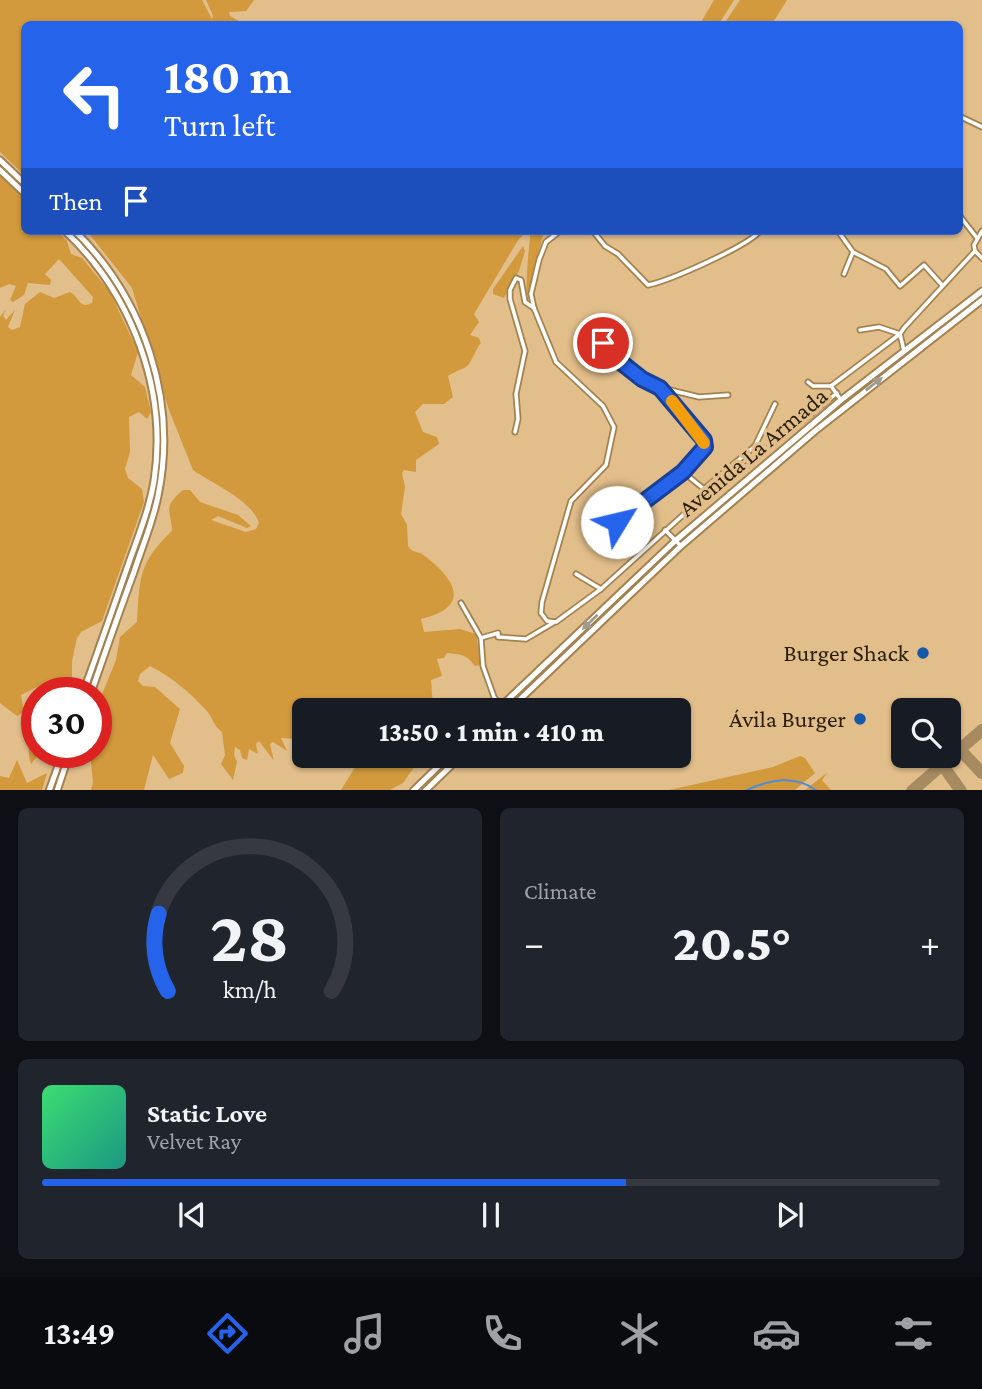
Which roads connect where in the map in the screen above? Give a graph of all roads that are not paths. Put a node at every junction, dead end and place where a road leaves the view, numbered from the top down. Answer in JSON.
{"nodes":[{"id":1,"x":963,"y":118,"type":"edge"},
{"id":2,"x":982,"y":127,"type":"edge"},
{"id":3,"x":0,"y":160,"type":"edge"},
{"id":4,"x":0,"y":170,"type":"edge"},
{"id":5,"x":21,"y":180,"type":"edge"},
{"id":6,"x":21,"y":190,"type":"edge"},
{"id":7,"x":963,"y":220,"type":"edge"},
{"id":8,"x":982,"y":231,"type":"edge"},
{"id":9,"x":68,"y":235,"type":"edge"},
{"id":10,"x":78,"y":235,"type":"edge"},
{"id":11,"x":555,"y":235,"type":"edge"},
{"id":12,"x":596,"y":235,"type":"edge"},
{"id":13,"x":757,"y":235,"type":"edge"},
{"id":14,"x":841,"y":235,"type":"edge"},
{"id":15,"x":977,"y":238,"type":"junction"},
{"id":16,"x":975,"y":251,"type":"junction"},
{"id":17,"x":853,"y":252,"type":"junction"},
{"id":18,"x":982,"y":258,"type":"edge"},
{"id":19,"x":844,"y":274,"type":"dead end"},
{"id":20,"x":942,"y":285,"type":"junction"},
{"id":21,"x":982,"y":291,"type":"edge"},
{"id":22,"x":982,"y":300,"type":"edge"},
{"id":23,"x":534,"y":308,"type":"junction"},
{"id":24,"x":860,"y":330,"type":"dead end"},
{"id":25,"x":900,"y":334,"type":"junction"},
{"id":26,"x":603,"y":343,"type":"dead end"},
{"id":27,"x":904,"y":351,"type":"junction"},
{"id":28,"x":908,"y":358,"type":"junction"},
{"id":29,"x":808,"y":382,"type":"dead end"},
{"id":30,"x":831,"y":386,"type":"junction"},
{"id":31,"x":660,"y":388,"type":"junction"},
{"id":32,"x":837,"y":393,"type":"junction"},
{"id":33,"x":727,"y":395,"type":"dead end"},
{"id":34,"x":841,"y":400,"type":"junction"},
{"id":35,"x":775,"y":404,"type":"dead end"},
{"id":36,"x":515,"y":432,"type":"dead end"},
{"id":37,"x":683,"y":472,"type":"junction"},
{"id":38,"x":704,"y":489,"type":"junction"},
{"id":39,"x":703,"y":497,"type":"junction"},
{"id":40,"x":614,"y":521,"type":"dead end"},
{"id":41,"x":665,"y":530,"type":"junction"},
{"id":42,"x":675,"y":541,"type":"junction"},
{"id":43,"x":681,"y":546,"type":"junction"},
{"id":44,"x":576,"y":574,"type":"dead end"},
{"id":45,"x":601,"y":589,"type":"junction"},
{"id":46,"x":461,"y":603,"type":"dead end"},
{"id":47,"x":553,"y":623,"type":"junction"},
{"id":48,"x":481,"y":638,"type":"junction"},
{"id":49,"x":89,"y":677,"type":"edge"},
{"id":50,"x":97,"y":677,"type":"edge"},
{"id":51,"x":494,"y":698,"type":"edge"},
{"id":52,"x":511,"y":698,"type":"edge"},
{"id":53,"x":522,"y":698,"type":"edge"},
{"id":54,"x":57,"y":768,"type":"edge"},
{"id":55,"x":65,"y":768,"type":"edge"},
{"id":56,"x":436,"y":768,"type":"edge"},
{"id":57,"x":448,"y":768,"type":"edge"},
{"id":58,"x":49,"y":790,"type":"edge"},
{"id":59,"x":57,"y":790,"type":"edge"},
{"id":60,"x":413,"y":790,"type":"edge"},
{"id":61,"x":425,"y":790,"type":"edge"}],
"edges":[{"from":1,"to":2,"type":"street"},
{"from":3,"to":5,"type":"main road"},
{"from":4,"to":6,"type":"main road"},
{"from":7,"to":15,"type":"street"},
{"from":8,"to":15,"type":"street"},
{"from":9,"to":49,"type":"main road"},
{"from":10,"to":50,"type":"main road"},
{"from":11,"to":23,"type":"street"},
{"from":12,"to":13,"type":"street"},
{"from":14,"to":17,"type":"street"},
{"from":15,"to":16,"type":"street"},
{"from":16,"to":18,"type":"street"},
{"from":16,"to":20,"type":"street"},
{"from":17,"to":19,"type":"street"},
{"from":17,"to":20,"type":"street"},
{"from":20,"to":25,"type":"street"},
{"from":21,"to":27,"type":"main road","name":"Avenida La Armada"},
{"from":22,"to":28,"type":"main road","name":"Avenida La Armada"},
{"from":23,"to":36,"type":"street"},
{"from":23,"to":47,"type":"street"},
{"from":24,"to":25,"type":"street"},
{"from":25,"to":27,"type":"street"},
{"from":25,"to":30,"type":"street"},
{"from":26,"to":31,"type":"street"},
{"from":27,"to":28,"type":"street"},
{"from":27,"to":34,"type":"main road","name":"Avenida La Armada"},
{"from":43,"to":28,"type":"main road","name":"Avenida La Armada","one_way":true},
{"from":29,"to":30,"type":"street"},
{"from":30,"to":32,"type":"street"},
{"from":31,"to":33,"type":"street"},
{"from":31,"to":37,"type":"street"},
{"from":32,"to":34,"type":"street"},
{"from":32,"to":39,"type":"street"},
{"from":34,"to":42,"type":"main road","name":"Avenida La Armada"},
{"from":35,"to":38,"type":"street"},
{"from":37,"to":38,"type":"street"},
{"from":37,"to":40,"type":"street"},
{"from":38,"to":39,"type":"street"},
{"from":39,"to":41,"type":"street"},
{"from":41,"to":42,"type":"street"},
{"from":41,"to":45,"type":"street"},
{"from":42,"to":43,"type":"street"},
{"from":42,"to":52,"type":"main road","name":"Avenida La Armada","one_way":true},
{"from":43,"to":53,"type":"main road","name":"Avenida La Armada"},
{"from":44,"to":45,"type":"street"},
{"from":45,"to":47,"type":"street"},
{"from":46,"to":48,"type":"street"},
{"from":47,"to":48,"type":"street"},
{"from":48,"to":51,"type":"street"},
{"from":54,"to":58,"type":"main road"},
{"from":55,"to":59,"type":"main road"},
{"from":56,"to":60,"type":"main road"},
{"from":57,"to":61,"type":"main road"}]}
